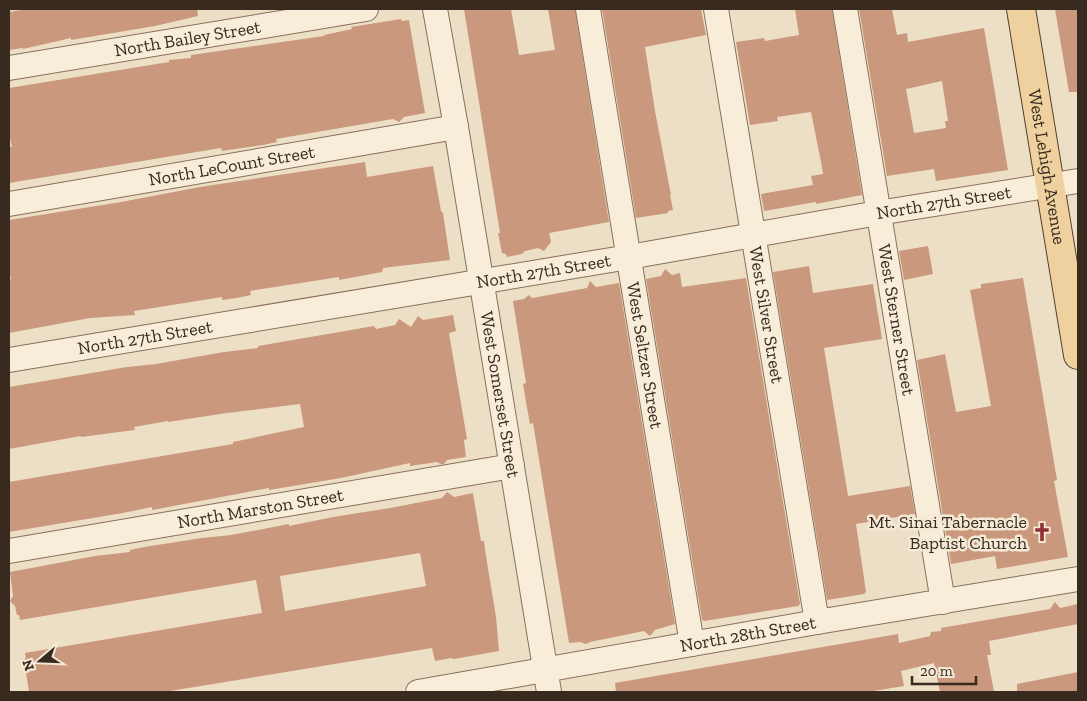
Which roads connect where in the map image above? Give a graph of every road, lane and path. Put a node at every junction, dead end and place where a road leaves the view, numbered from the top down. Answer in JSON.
{"nodes":[{"id":1,"x":366,"y":9,"type":"edge"},
{"id":2,"x":435,"y":9,"type":"edge"},
{"id":3,"x":588,"y":9,"type":"edge"},
{"id":4,"x":716,"y":9,"type":"edge"},
{"id":5,"x":845,"y":9,"type":"edge"},
{"id":6,"x":1022,"y":9,"type":"edge"},
{"id":7,"x":9,"y":68,"type":"edge"},
{"id":8,"x":456,"y":127,"type":"junction"},
{"id":9,"x":1078,"y":181,"type":"edge"},
{"id":10,"x":1052,"y":186,"type":"junction"},
{"id":11,"x":9,"y":204,"type":"edge"},
{"id":12,"x":878,"y":213,"type":"junction"},
{"id":13,"x":753,"y":235,"type":"junction"},
{"id":14,"x":629,"y":257,"type":"junction"},
{"id":15,"x":481,"y":281,"type":"junction"},
{"id":16,"x":1078,"y":355,"type":"edge"},
{"id":17,"x":9,"y":360,"type":"edge"},
{"id":18,"x":512,"y":466,"type":"junction"},
{"id":19,"x":9,"y":551,"type":"edge"},
{"id":20,"x":1078,"y":579,"type":"edge"},
{"id":21,"x":943,"y":602,"type":"junction"},
{"id":22,"x":817,"y":622,"type":"junction"},
{"id":23,"x":692,"y":644,"type":"junction"},
{"id":24,"x":547,"y":682,"type":"edge"},
{"id":25,"x":418,"y":692,"type":"edge"}],
"edges":[{"from":1,"to":7,"type":"street","name":"North Bailey Street"},
{"from":2,"to":8,"type":"street","name":"West Somerset Street"},
{"from":3,"to":14,"type":"street","name":"West Seltzer Street"},
{"from":4,"to":13,"type":"street","name":"West Silver Street"},
{"from":5,"to":12,"type":"street","name":"West Sterner Street"},
{"from":6,"to":10,"type":"main road","name":"West Lehigh Avenue"},
{"from":8,"to":11,"type":"street","name":"North LeCount Street"},
{"from":8,"to":15,"type":"street","name":"West Somerset Street"},
{"from":9,"to":10,"type":"street","name":"North 27th Street"},
{"from":10,"to":12,"type":"street","name":"North 27th Street"},
{"from":10,"to":16,"type":"main road","name":"West Lehigh Avenue"},
{"from":12,"to":13,"type":"street","name":"North 27th Street"},
{"from":12,"to":21,"type":"street","name":"West Sterner Street"},
{"from":13,"to":14,"type":"street","name":"North 27th Street"},
{"from":13,"to":22,"type":"street","name":"West Silver Street"},
{"from":14,"to":15,"type":"street","name":"North 27th Street"},
{"from":14,"to":23,"type":"street","name":"West Seltzer Street"},
{"from":15,"to":17,"type":"street","name":"North 27th Street"},
{"from":15,"to":18,"type":"street","name":"West Somerset Street"},
{"from":18,"to":19,"type":"street","name":"North Marston Street"},
{"from":18,"to":24,"type":"street","name":"West Somerset Street"},
{"from":20,"to":21,"type":"street","name":"North 28th Street"},
{"from":21,"to":22,"type":"street","name":"North 28th Street"},
{"from":22,"to":23,"type":"street","name":"North 28th Street"},
{"from":23,"to":24,"type":"street","name":"North 28th Street"},
{"from":24,"to":25,"type":"street","name":"North 28th Street"}]}
